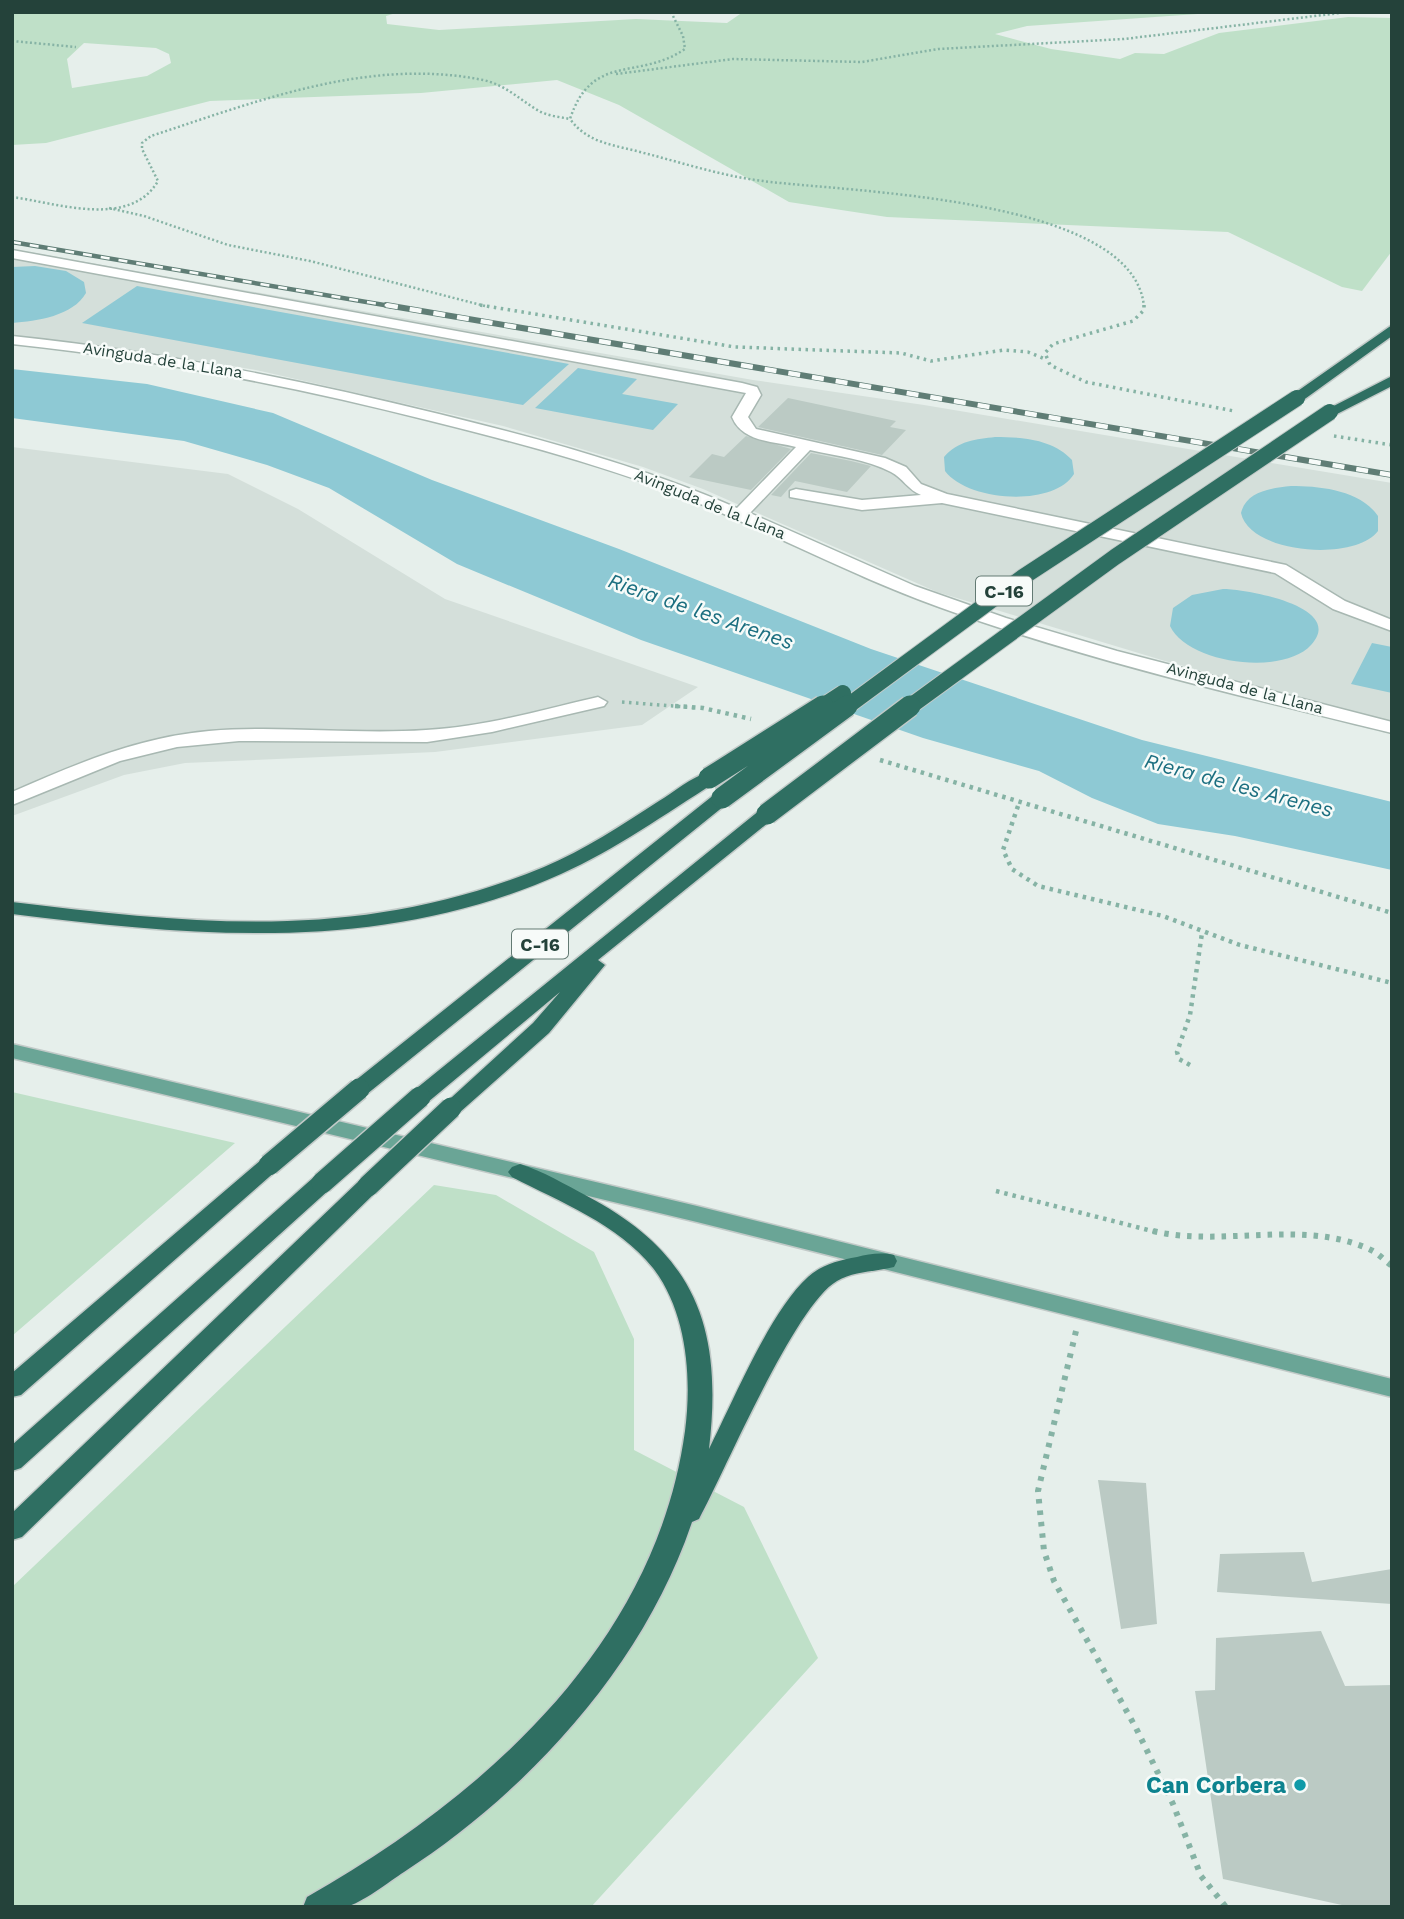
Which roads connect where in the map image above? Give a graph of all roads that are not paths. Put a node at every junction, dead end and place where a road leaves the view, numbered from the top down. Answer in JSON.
{"nodes":[{"id":1,"x":12,"y":254,"type":"edge"},
{"id":2,"x":1392,"y":329,"type":"edge"},
{"id":3,"x":12,"y":340,"type":"edge"},
{"id":4,"x":1392,"y":380,"type":"edge"},
{"id":5,"x":1392,"y":389,"type":"edge"},
{"id":6,"x":1352,"y":399,"type":"junction"},
{"id":7,"x":806,"y":445,"type":"junction"},
{"id":8,"x":796,"y":494,"type":"dead end"},
{"id":9,"x":943,"y":498,"type":"junction"},
{"id":10,"x":739,"y":515,"type":"junction"},
{"id":11,"x":1392,"y":626,"type":"edge"},
{"id":12,"x":904,"y":663,"type":"junction"},
{"id":13,"x":598,"y":702,"type":"road end"},
{"id":14,"x":1392,"y":728,"type":"edge"},
{"id":15,"x":12,"y":799,"type":"edge"},
{"id":16,"x":12,"y":908,"type":"edge"},
{"id":17,"x":629,"y":923,"type":"junction"},
{"id":18,"x":12,"y":1051,"type":"edge"},
{"id":19,"x":520,"y":1171,"type":"junction"},
{"id":20,"x":885,"y":1261,"type":"junction"},
{"id":21,"x":12,"y":1388,"type":"edge"},
{"id":22,"x":1392,"y":1388,"type":"edge"},
{"id":23,"x":12,"y":1461,"type":"edge"},
{"id":24,"x":12,"y":1530,"type":"edge"},
{"id":25,"x":663,"y":1564,"type":"junction"},
{"id":26,"x":318,"y":1907,"type":"edge"}],
"edges":[{"from":1,"to":7,"type":"street"},
{"from":2,"to":12,"type":"highway","number":"C-16","bridge":true},
{"from":3,"to":10,"type":"street","name":"Avinguda de la Llana"},
{"from":4,"to":6,"type":"highway","number":"C-16"},
{"from":5,"to":6,"type":"highway","number":"C-16"},
{"from":6,"to":17,"type":"highway","number":"C-16","bridge":true},
{"from":7,"to":9,"type":"street"},
{"from":7,"to":10,"type":"street"},
{"from":8,"to":9,"type":"street"},
{"from":9,"to":11,"type":"street"},
{"from":10,"to":14,"type":"street","name":"Avinguda de la Llana"},
{"from":12,"to":16,"type":"highway","bridge":true},
{"from":12,"to":21,"type":"highway","number":"C-16","bridge":true},
{"from":13,"to":15,"type":"street"},
{"from":17,"to":23,"type":"highway","number":"C-16","bridge":true},
{"from":17,"to":24,"type":"highway","bridge":true},
{"from":18,"to":19,"type":"main road"},
{"from":19,"to":20,"type":"main road"},
{"from":19,"to":25,"type":"highway"},
{"from":20,"to":22,"type":"main road"},
{"from":20,"to":25,"type":"highway"},
{"from":25,"to":26,"type":"highway"}]}
